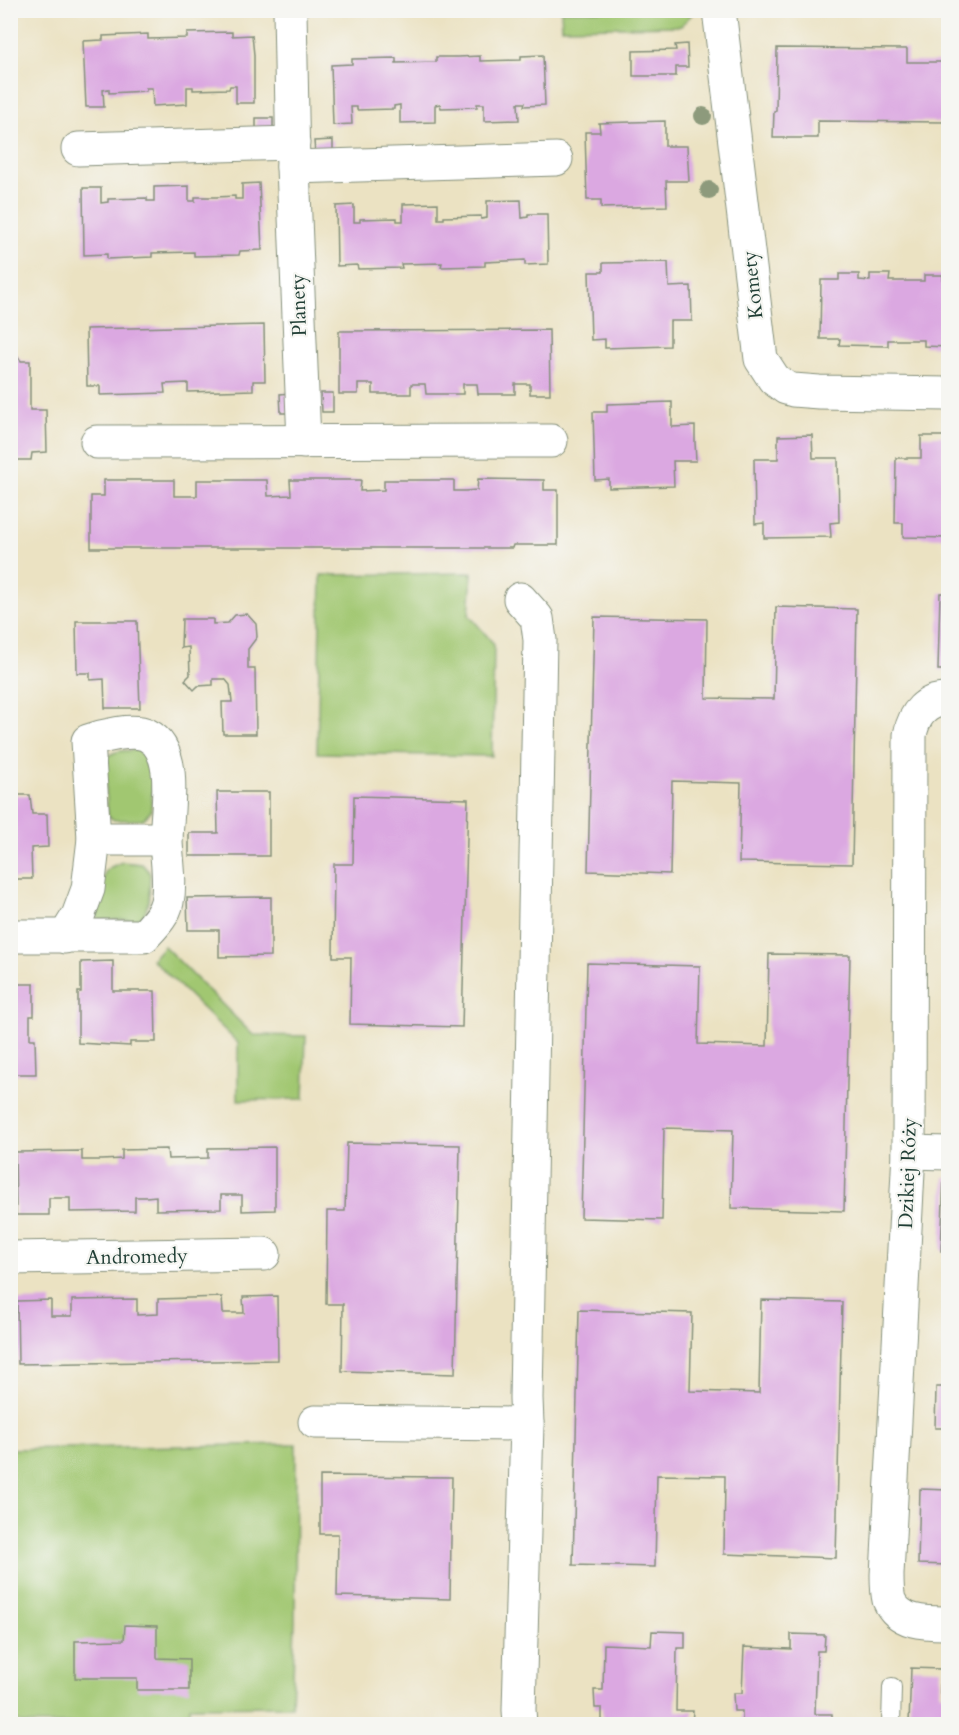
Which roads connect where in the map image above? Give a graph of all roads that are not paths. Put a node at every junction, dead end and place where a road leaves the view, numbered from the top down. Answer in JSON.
{"nodes":[{"id":1,"x":290,"y":10,"type":"edge"},
{"id":2,"x":719,"y":10,"type":"edge"},
{"id":3,"x":78,"y":149,"type":"dead end"},
{"id":4,"x":293,"y":155,"type":"junction"},
{"id":5,"x":556,"y":159,"type":"dead end"},
{"id":6,"x":948,"y":394,"type":"edge"},
{"id":7,"x":551,"y":441,"type":"dead end"},
{"id":8,"x":97,"y":442,"type":"dead end"},
{"id":9,"x":304,"y":442,"type":"junction"},
{"id":10,"x":520,"y":599,"type":"dead end"},
{"id":11,"x":948,"y":700,"type":"edge"},
{"id":12,"x":94,"y":838,"type":"junction"},
{"id":13,"x":166,"y":839,"type":"junction"},
{"id":14,"x":10,"y":936,"type":"edge"},
{"id":15,"x":65,"y":937,"type":"junction"},
{"id":16,"x":909,"y":1152,"type":"junction"},
{"id":17,"x":948,"y":1153,"type":"edge"},
{"id":18,"x":264,"y":1254,"type":"dead end"},
{"id":19,"x":10,"y":1258,"type":"edge"},
{"id":20,"x":315,"y":1422,"type":"dead end"},
{"id":21,"x":527,"y":1424,"type":"junction"},
{"id":22,"x":948,"y":1623,"type":"edge"},
{"id":23,"x":892,"y":1687,"type":"dead end"},
{"id":24,"x":520,"y":1725,"type":"edge"},
{"id":25,"x":891,"y":1725,"type":"edge"}],
"edges":[{"from":1,"to":4,"type":"street","name":"Planety"},
{"from":2,"to":6,"type":"street","name":"Komety"},
{"from":3,"to":4,"type":"street"},
{"from":4,"to":5,"type":"street"},
{"from":4,"to":9,"type":"street","name":"Planety"},
{"from":7,"to":9,"type":"street"},
{"from":8,"to":9,"type":"street"},
{"from":10,"to":21,"type":"street"},
{"from":11,"to":16,"type":"street","name":"Dzikiej Róży"},
{"from":12,"to":13,"type":"street"},
{"from":12,"to":13,"type":"street"},
{"from":12,"to":15,"type":"street"},
{"from":13,"to":15,"type":"street"},
{"from":14,"to":15,"type":"street"},
{"from":16,"to":17,"type":"street"},
{"from":16,"to":22,"type":"street","name":"Dzikiej Róży"},
{"from":18,"to":19,"type":"street","name":"Andromedy"},
{"from":20,"to":21,"type":"street"},
{"from":21,"to":24,"type":"street"},
{"from":23,"to":25,"type":"lane"}]}
